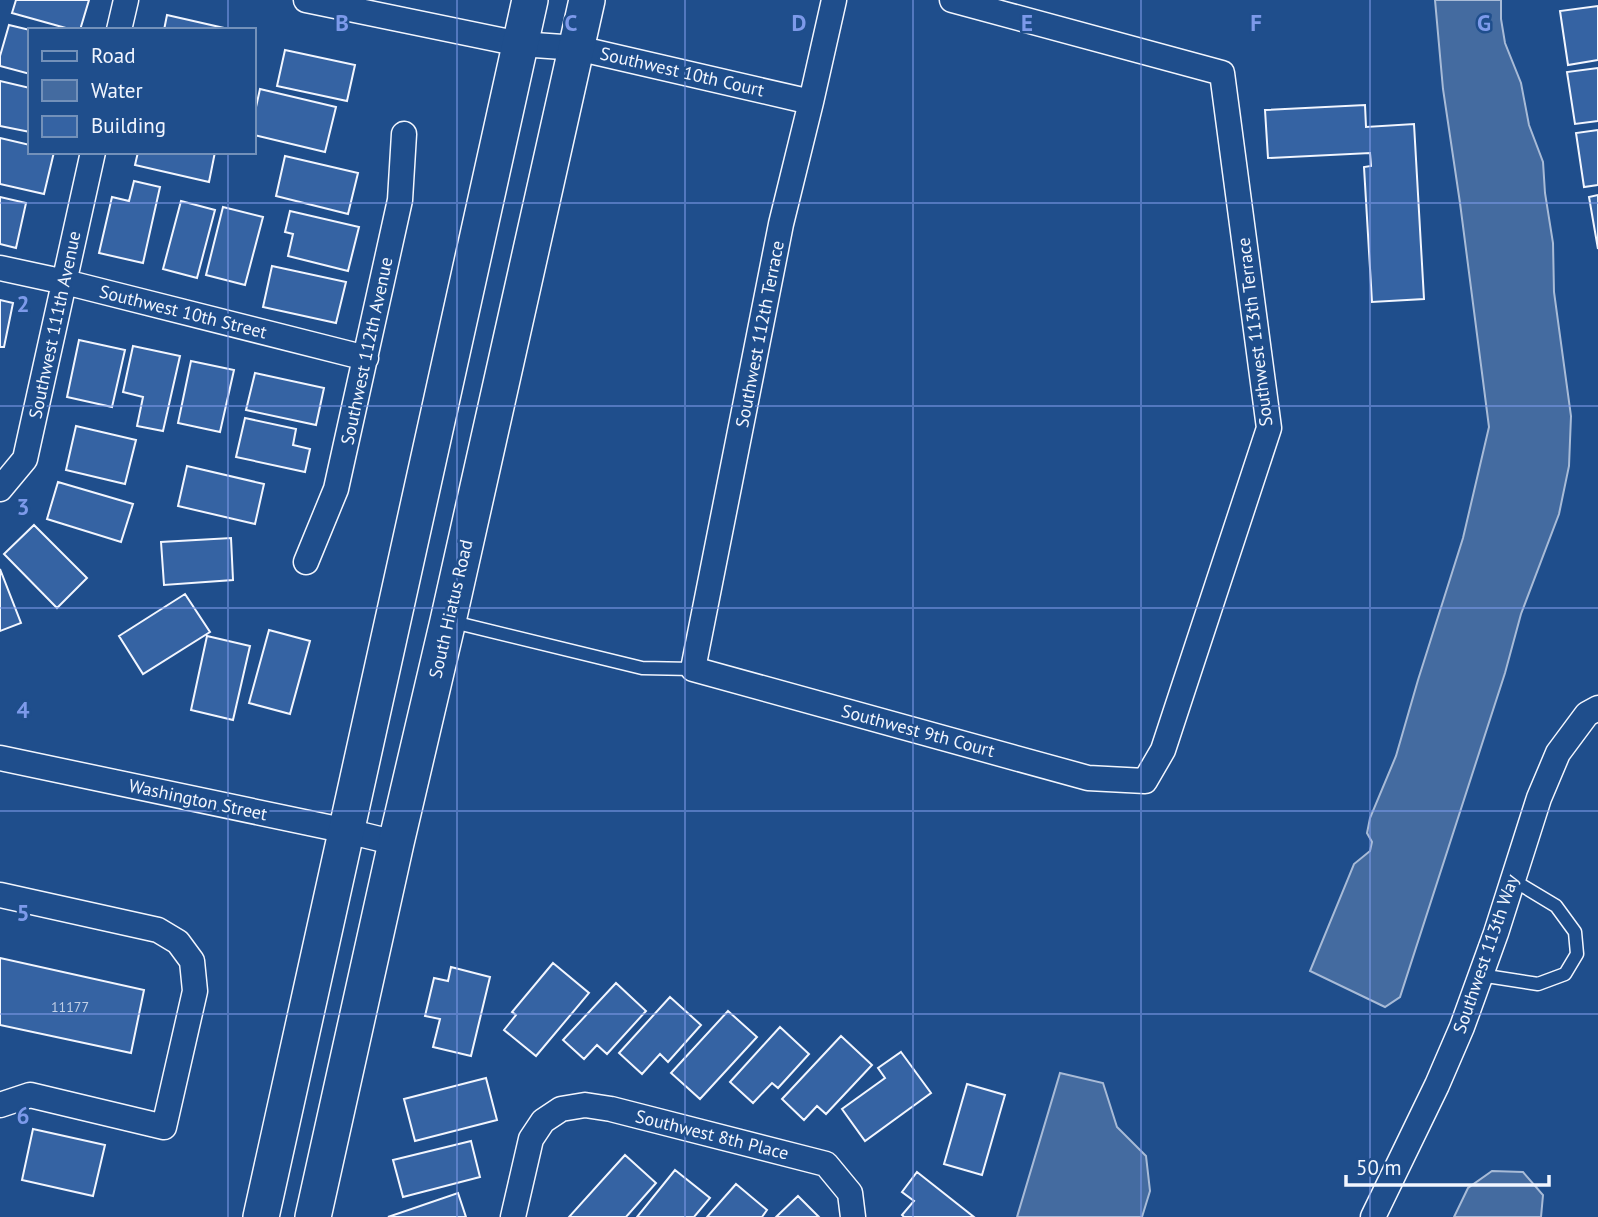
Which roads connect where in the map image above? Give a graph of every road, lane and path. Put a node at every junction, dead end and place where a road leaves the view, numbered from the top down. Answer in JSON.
{"nodes":[{"id":1,"x":126,"y":0,"type":"edge"},
{"id":2,"x":306,"y":0,"type":"edge"},
{"id":3,"x":530,"y":0,"type":"edge"},
{"id":4,"x":587,"y":0,"type":"edge"},
{"id":5,"x":834,"y":0,"type":"edge"},
{"id":6,"x":952,"y":0,"type":"edge"},
{"id":7,"x":119,"y":28,"type":"edge"},
{"id":8,"x":520,"y":44,"type":"junction"},
{"id":9,"x":577,"y":48,"type":"junction"},
{"id":10,"x":811,"y":102,"type":"junction"},
{"id":11,"x":404,"y":134,"type":"dead end"},
{"id":12,"x":93,"y":154,"type":"edge"},
{"id":13,"x":0,"y":268,"type":"edge"},
{"id":14,"x":65,"y":282,"type":"junction"},
{"id":15,"x":366,"y":358,"type":"junction"},
{"id":16,"x":0,"y":489,"type":"edge"},
{"id":17,"x":306,"y":562,"type":"dead end"},
{"id":18,"x":448,"y":621,"type":"junction"},
{"id":19,"x":693,"y":669,"type":"junction"},
{"id":20,"x":1598,"y":708,"type":"edge"},
{"id":21,"x":0,"y":758,"type":"edge"},
{"id":22,"x":1145,"y":781,"type":"joint"},
{"id":23,"x":347,"y":831,"type":"junction"},
{"id":24,"x":396,"y":843,"type":"junction"},
{"id":25,"x":1513,"y":880,"type":"junction"},
{"id":26,"x":0,"y":895,"type":"edge"},
{"id":27,"x":1480,"y":975,"type":"junction"},
{"id":28,"x":0,"y":1105,"type":"edge"},
{"id":29,"x":852,"y":1205,"type":"edge"},
{"id":30,"x":1375,"y":1211,"type":"edge"},
{"id":31,"x":261,"y":1217,"type":"edge"},
{"id":32,"x":313,"y":1217,"type":"edge"},
{"id":33,"x":513,"y":1217,"type":"edge"}],
"edges":[{"from":1,"to":7,"type":"street"},
{"from":2,"to":8,"type":"street","name":"Southwest 10th Court"},
{"from":3,"to":8,"type":"main road"},
{"from":4,"to":9,"type":"main road","name":"South Hiatus Road"},
{"from":5,"to":10,"type":"street","name":"Southwest 112th Terrace"},
{"from":6,"to":22,"type":"street","name":"Southwest 113th Terrace"},
{"from":8,"to":9,"type":"street","name":"Southwest 10th Court"},
{"from":8,"to":23,"type":"main road"},
{"from":9,"to":10,"type":"street","name":"Southwest 10th Court"},
{"from":9,"to":18,"type":"main road","name":"South Hiatus Road"},
{"from":10,"to":19,"type":"street","name":"Southwest 112th Terrace"},
{"from":11,"to":15,"type":"street","name":"Southwest 112th Avenue"},
{"from":12,"to":14,"type":"street","name":"Southwest 111th Avenue"},
{"from":13,"to":14,"type":"street","name":"Southwest 10th Street"},
{"from":14,"to":15,"type":"street","name":"Southwest 10th Street"},
{"from":14,"to":16,"type":"street","name":"Southwest 111th Avenue"},
{"from":15,"to":17,"type":"street","name":"Southwest 112th Avenue"},
{"from":18,"to":19,"type":"lane"},
{"from":18,"to":24,"type":"main road","name":"South Hiatus Road"},
{"from":19,"to":22,"type":"street","name":"Southwest 9th Court"},
{"from":20,"to":25,"type":"street","name":"Southwest 113th Way"},
{"from":21,"to":23,"type":"street","name":"Washington Street"},
{"from":23,"to":24,"type":"street","name":"Washington Street"},
{"from":23,"to":31,"type":"main road"},
{"from":24,"to":32,"type":"main road","name":"South Hiatus Road"},
{"from":25,"to":27,"type":"street","name":"Southwest 113th Way"},
{"from":25,"to":27,"type":"lane"},
{"from":26,"to":28,"type":"street"},
{"from":27,"to":30,"type":"street","name":"Southwest 113th Way"},
{"from":29,"to":33,"type":"street","name":"Southwest 8th Place"}]}
